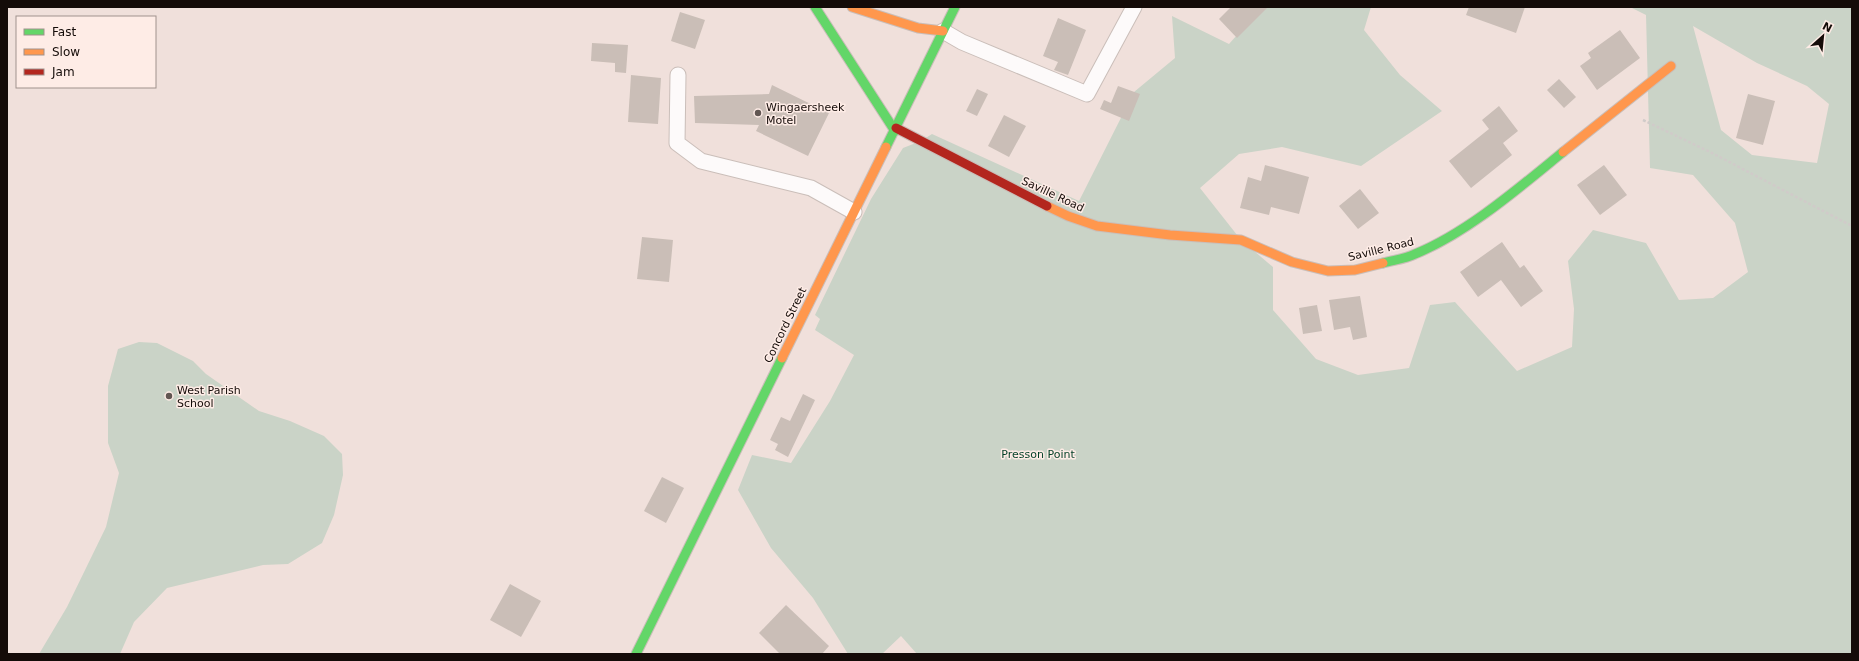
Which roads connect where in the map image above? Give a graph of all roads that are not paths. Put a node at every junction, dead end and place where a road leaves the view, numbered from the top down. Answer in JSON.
{"nodes":[{"id":1,"x":815,"y":7,"type":"edge"},
{"id":2,"x":852,"y":7,"type":"edge"},
{"id":3,"x":955,"y":7,"type":"edge"},
{"id":4,"x":1134,"y":7,"type":"edge"},
{"id":5,"x":943,"y":31,"type":"junction"},
{"id":6,"x":1671,"y":66,"type":"dead end"},
{"id":7,"x":678,"y":75,"type":"dead end"},
{"id":8,"x":895,"y":129,"type":"junction"},
{"id":9,"x":854,"y":212,"type":"junction"},
{"id":10,"x":636,"y":654,"type":"edge"}],
"edges":[{"from":1,"to":8,"type":"main road"},
{"from":2,"to":5,"type":"main road"},
{"from":3,"to":5,"type":"main road","name":"Concord Street"},
{"from":4,"to":5,"type":"lane"},
{"from":5,"to":8,"type":"main road","name":"Concord Street"},
{"from":6,"to":8,"type":"main road","name":"Saville Road"},
{"from":7,"to":9,"type":"lane"},
{"from":8,"to":9,"type":"main road","name":"Concord Street"},
{"from":9,"to":10,"type":"main road","name":"Concord Street"}]}
